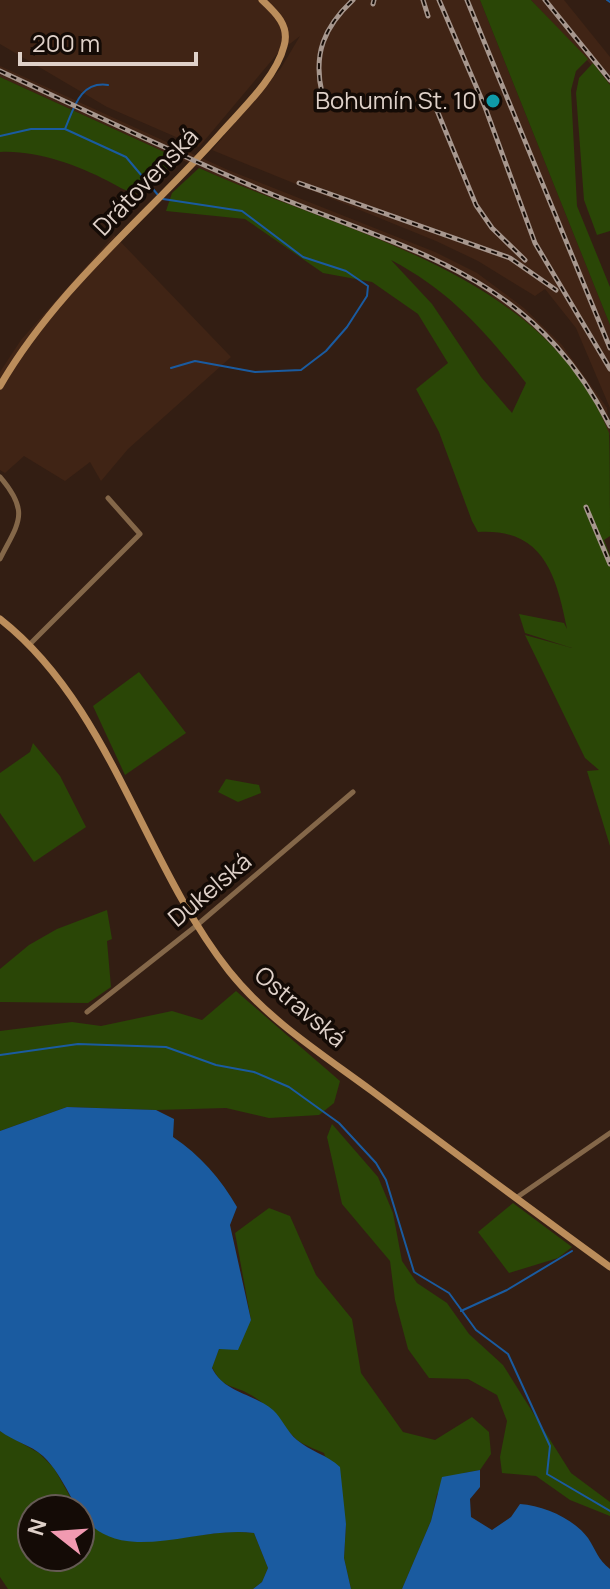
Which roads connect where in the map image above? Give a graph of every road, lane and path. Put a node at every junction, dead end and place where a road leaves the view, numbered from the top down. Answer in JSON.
{"nodes":[{"id":1,"x":262,"y":0,"type":"edge"},
{"id":2,"x":0,"y":386,"type":"edge"},
{"id":3,"x":0,"y":477,"type":"edge"},
{"id":4,"x":108,"y":498,"type":"dead end"},
{"id":5,"x":0,"y":559,"type":"edge"},
{"id":6,"x":0,"y":619,"type":"edge"},
{"id":7,"x":29,"y":645,"type":"junction"},
{"id":8,"x":353,"y":792,"type":"dead end"},
{"id":9,"x":196,"y":926,"type":"junction"},
{"id":10,"x":87,"y":1012,"type":"dead end"},
{"id":11,"x":608,"y":1135,"type":"edge"},
{"id":12,"x":610,"y":1144,"type":"edge"},
{"id":13,"x":515,"y":1198,"type":"junction"},
{"id":14,"x":610,"y":1267,"type":"edge"}],
"edges":[{"from":1,"to":2,"type":"main road","name":"Drátovenská"},
{"from":3,"to":5,"type":"street"},
{"from":4,"to":7,"type":"street"},
{"from":6,"to":7,"type":"main road","name":"Ostravská"},
{"from":7,"to":9,"type":"main road","name":"Ostravská"},
{"from":8,"to":9,"type":"street","name":"Dukelská"},
{"from":9,"to":10,"type":"street","name":"Dukelská"},
{"from":9,"to":13,"type":"main road","name":"Ostravská"},
{"from":11,"to":12,"type":"street"},
{"from":11,"to":13,"type":"street"},
{"from":13,"to":14,"type":"main road","name":"Ostravská"}]}
